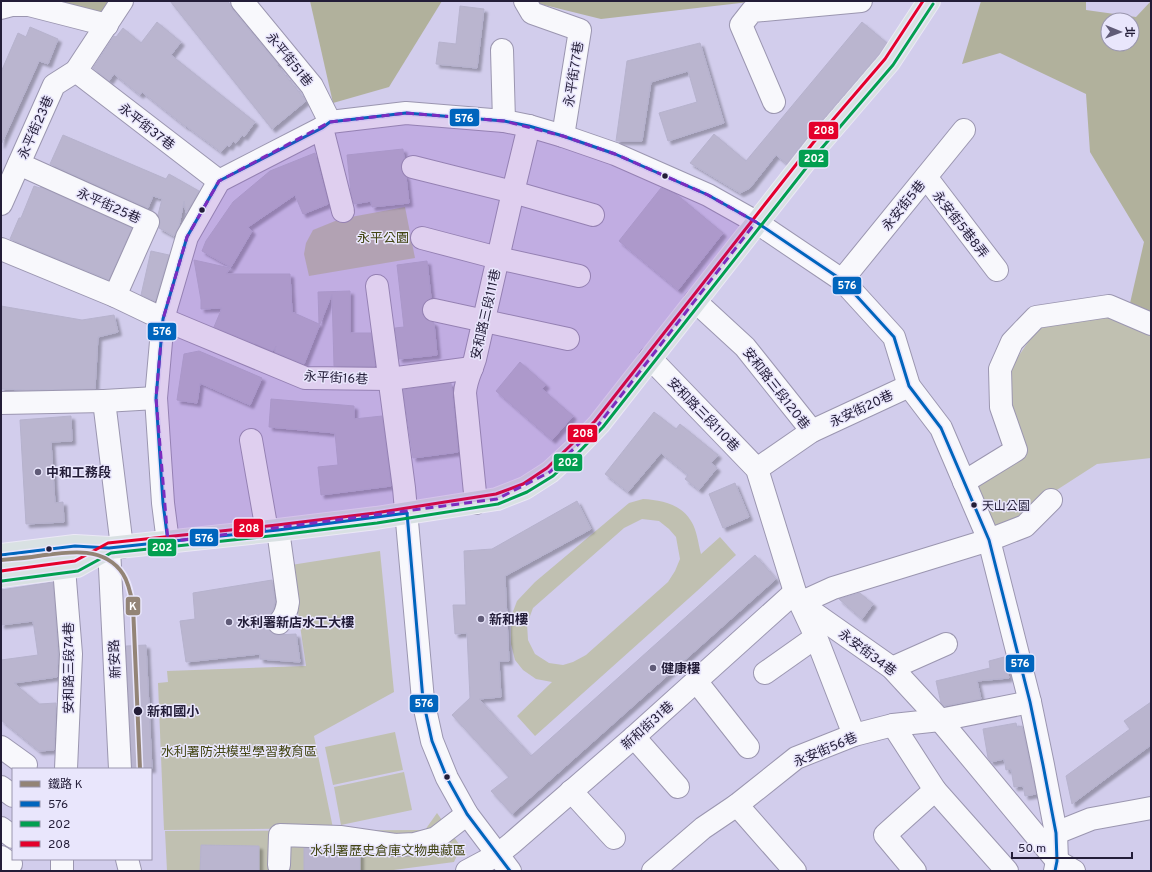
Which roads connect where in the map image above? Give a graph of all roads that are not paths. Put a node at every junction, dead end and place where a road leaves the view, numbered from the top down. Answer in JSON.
{"nodes":[{"id":1,"x":122,"y":1,"type":"edge"},
{"id":2,"x":242,"y":1,"type":"edge"},
{"id":3,"x":525,"y":1,"type":"edge"},
{"id":4,"x":861,"y":1,"type":"edge"},
{"id":5,"x":929,"y":1,"type":"edge"},
{"id":6,"x":1,"y":8,"type":"edge"},
{"id":7,"x":107,"y":25,"type":"junction"},
{"id":8,"x":502,"y":50,"type":"dead end"},
{"id":9,"x":76,"y":71,"type":"junction"},
{"id":10,"x":774,"y":102,"type":"dead end"},
{"id":11,"x":504,"y":121,"type":"junction"},
{"id":12,"x":326,"y":125,"type":"junction"},
{"id":13,"x":529,"y":126,"type":"junction"},
{"id":14,"x":964,"y":130,"type":"dead end"},
{"id":15,"x":563,"y":136,"type":"junction"},
{"id":16,"x":19,"y":164,"type":"junction"},
{"id":17,"x":413,"y":167,"type":"dead end"},
{"id":18,"x":926,"y":178,"type":"junction"},
{"id":19,"x":219,"y":181,"type":"junction"},
{"id":20,"x":513,"y":192,"type":"junction"},
{"id":21,"x":1,"y":204,"type":"edge"},
{"id":22,"x":343,"y":211,"type":"dead end"},
{"id":23,"x":593,"y":215,"type":"dead end"},
{"id":24,"x":756,"y":222,"type":"junction"},
{"id":25,"x":422,"y":238,"type":"dead end"},
{"id":26,"x":1,"y":249,"type":"edge"},
{"id":27,"x":498,"y":258,"type":"junction"},
{"id":28,"x":997,"y":270,"type":"dead end"},
{"id":29,"x":579,"y":276,"type":"dead end"},
{"id":30,"x":842,"y":280,"type":"junction"},
{"id":31,"x":377,"y":286,"type":"dead end"},
{"id":32,"x":115,"y":296,"type":"junction"},
{"id":33,"x":695,"y":302,"type":"junction"},
{"id":34,"x":434,"y":310,"type":"dead end"},
{"id":35,"x":162,"y":319,"type":"junction"},
{"id":36,"x":484,"y":321,"type":"junction"},
{"id":37,"x":1151,"y":324,"type":"edge"},
{"id":38,"x":568,"y":339,"type":"dead end"},
{"id":39,"x":650,"y":358,"type":"junction"},
{"id":40,"x":472,"y":368,"type":"junction"},
{"id":41,"x":390,"y":379,"type":"junction"},
{"id":42,"x":909,"y":386,"type":"junction"},
{"id":43,"x":156,"y":398,"type":"junction"},
{"id":44,"x":104,"y":401,"type":"junction"},
{"id":45,"x":1,"y":402,"type":"edge"},
{"id":46,"x":812,"y":431,"type":"junction"},
{"id":47,"x":251,"y":440,"type":"dead end"},
{"id":48,"x":757,"y":469,"type":"junction"},
{"id":49,"x":964,"y":482,"type":"junction"},
{"id":50,"x":1051,"y":500,"type":"dead end"},
{"id":51,"x":476,"y":503,"type":"junction"},
{"id":52,"x":407,"y":513,"type":"junction"},
{"id":53,"x":272,"y":530,"type":"junction"},
{"id":54,"x":989,"y":540,"type":"junction"},
{"id":55,"x":168,"y":542,"type":"junction"},
{"id":56,"x":115,"y":548,"type":"junction"},
{"id":57,"x":1,"y":555,"type":"edge"},
{"id":58,"x":64,"y":568,"type":"junction"},
{"id":59,"x":1,"y":576,"type":"edge"},
{"id":60,"x":798,"y":598,"type":"junction"},
{"id":61,"x":279,"y":623,"type":"dead end"},
{"id":62,"x":816,"y":637,"type":"junction"},
{"id":63,"x":946,"y":644,"type":"dead end"},
{"id":64,"x":892,"y":668,"type":"junction"},
{"id":65,"x":765,"y":673,"type":"dead end"},
{"id":66,"x":696,"y":682,"type":"junction"},
{"id":67,"x":1030,"y":702,"type":"junction"},
{"id":68,"x":940,"y":720,"type":"junction"},
{"id":69,"x":893,"y":725,"type":"junction"},
{"id":70,"x":854,"y":735,"type":"junction"},
{"id":71,"x":634,"y":737,"type":"junction"},
{"id":72,"x":1,"y":747,"type":"edge"},
{"id":73,"x":748,"y":747,"type":"dead end"},
{"id":74,"x":26,"y":765,"type":"dead end"},
{"id":75,"x":66,"y":768,"type":"edge"},
{"id":76,"x":120,"y":768,"type":"edge"},
{"id":77,"x":1,"y":787,"type":"edge"},
{"id":78,"x":678,"y":787,"type":"dead end"},
{"id":79,"x":935,"y":790,"type":"junction"},
{"id":80,"x":572,"y":791,"type":"junction"},
{"id":81,"x":12,"y":795,"type":"edge"},
{"id":82,"x":737,"y":805,"type":"junction"},
{"id":83,"x":1151,"y":808,"type":"edge"},
{"id":84,"x":467,"y":814,"type":"junction"},
{"id":85,"x":1,"y":828,"type":"edge"},
{"id":86,"x":1056,"y":834,"type":"junction"},
{"id":87,"x":12,"y":836,"type":"edge"},
{"id":88,"x":614,"y":838,"type":"dead end"},
{"id":89,"x":62,"y":860,"type":"edge"},
{"id":90,"x":127,"y":860,"type":"edge"},
{"id":91,"x":504,"y":863,"type":"edge"},
{"id":92,"x":279,"y":865,"type":"dead end"},
{"id":93,"x":1062,"y":868,"type":"edge"},
{"id":94,"x":62,"y":871,"type":"edge"},
{"id":95,"x":130,"y":871,"type":"edge"},
{"id":96,"x":467,"y":871,"type":"edge"},
{"id":97,"x":653,"y":871,"type":"edge"},
{"id":98,"x":795,"y":871,"type":"edge"},
{"id":99,"x":915,"y":871,"type":"edge"},
{"id":100,"x":1007,"y":871,"type":"edge"}],
"edges":[{"from":1,"to":7,"type":"street","name":"永平街23巷"},
{"from":2,"to":12,"type":"street","name":"永平街51巷"},
{"from":3,"to":15,"type":"street","name":"永平街77巷"},
{"from":4,"to":10,"type":"street"},
{"from":5,"to":24,"type":"main road"},
{"from":6,"to":7,"type":"street"},
{"from":7,"to":9,"type":"street","name":"永平街23巷"},
{"from":8,"to":11,"type":"street"},
{"from":9,"to":16,"type":"street","name":"永平街23巷"},
{"from":9,"to":19,"type":"street","name":"永平街37巷"},
{"from":11,"to":12,"type":"street"},
{"from":11,"to":13,"type":"street"},
{"from":12,"to":19,"type":"street"},
{"from":12,"to":22,"type":"street","name":"永平街51巷"},
{"from":13,"to":15,"type":"street"},
{"from":13,"to":20,"type":"street","name":"安和路三段111巷"},
{"from":14,"to":18,"type":"street","name":"永安街5巷"},
{"from":15,"to":24,"type":"street"},
{"from":16,"to":21,"type":"street","name":"永平街23巷"},
{"from":16,"to":32,"type":"street","name":"永平街25巷"},
{"from":17,"to":20,"type":"street"},
{"from":18,"to":28,"type":"street","name":"永安街5巷8弄"},
{"from":18,"to":30,"type":"street","name":"永安街5巷"},
{"from":19,"to":35,"type":"street"},
{"from":20,"to":23,"type":"street"},
{"from":20,"to":27,"type":"street","name":"安和路三段111巷"},
{"from":24,"to":30,"type":"street"},
{"from":24,"to":33,"type":"main road"},
{"from":25,"to":27,"type":"street"},
{"from":26,"to":32,"type":"street"},
{"from":27,"to":29,"type":"street"},
{"from":27,"to":36,"type":"street","name":"安和路三段111巷"},
{"from":30,"to":42,"type":"street"},
{"from":31,"to":41,"type":"street"},
{"from":32,"to":35,"type":"street"},
{"from":33,"to":39,"type":"main road"},
{"from":33,"to":46,"type":"street","name":"安和路三段120巷"},
{"from":34,"to":36,"type":"street"},
{"from":35,"to":41,"type":"street","name":"永平街16巷"},
{"from":35,"to":43,"type":"street"},
{"from":36,"to":38,"type":"street"},
{"from":36,"to":40,"type":"street","name":"安和路三段111巷"},
{"from":37,"to":49,"type":"street"},
{"from":39,"to":48,"type":"street","name":"安和路三段110巷"},
{"from":39,"to":51,"type":"main road"},
{"from":40,"to":41,"type":"street","name":"永平街16巷"},
{"from":40,"to":51,"type":"street","name":"安和路三段111巷"},
{"from":41,"to":52,"type":"street"},
{"from":42,"to":46,"type":"street","name":"永安街20巷"},
{"from":42,"to":49,"type":"street"},
{"from":43,"to":44,"type":"street"},
{"from":43,"to":55,"type":"street"},
{"from":44,"to":45,"type":"street"},
{"from":44,"to":56,"type":"street","name":"新安路"},
{"from":46,"to":48,"type":"street","name":"安和路三段120巷"},
{"from":47,"to":53,"type":"street"},
{"from":48,"to":60,"type":"street"},
{"from":49,"to":54,"type":"street"},
{"from":50,"to":54,"type":"street"},
{"from":51,"to":52,"type":"main road"},
{"from":52,"to":53,"type":"main road"},
{"from":52,"to":84,"type":"street"},
{"from":53,"to":55,"type":"main road"},
{"from":53,"to":61,"type":"street"},
{"from":54,"to":60,"type":"street"},
{"from":54,"to":67,"type":"street"},
{"from":55,"to":56,"type":"main road"},
{"from":56,"to":57,"type":"main road"},
{"from":56,"to":58,"type":"main road"},
{"from":56,"to":76,"type":"street","name":"新安路"},
{"from":58,"to":59,"type":"main road"},
{"from":58,"to":75,"type":"street","name":"安和路三段74巷"},
{"from":60,"to":62,"type":"street"},
{"from":60,"to":64,"type":"street","name":"永安街34巷"},
{"from":60,"to":66,"type":"street","name":"新和街31巷"},
{"from":62,"to":65,"type":"street"},
{"from":62,"to":70,"type":"street"},
{"from":63,"to":64,"type":"street"},
{"from":64,"to":68,"type":"street","name":"永安街34巷"},
{"from":66,"to":71,"type":"street","name":"新和街31巷"},
{"from":66,"to":73,"type":"street"},
{"from":67,"to":68,"type":"street","name":"永安街56巷"},
{"from":67,"to":86,"type":"street"},
{"from":68,"to":69,"type":"street","name":"永安街56巷"},
{"from":68,"to":93,"type":"street","name":"永安街34巷"},
{"from":69,"to":70,"type":"street","name":"永安街56巷"},
{"from":69,"to":79,"type":"street"},
{"from":70,"to":82,"type":"street","name":"永安街56巷"},
{"from":71,"to":78,"type":"street"},
{"from":71,"to":80,"type":"street","name":"新和街31巷"},
{"from":72,"to":74,"type":"street"},
{"from":77,"to":81,"type":"street"},
{"from":79,"to":99,"type":"street"},
{"from":79,"to":100,"type":"street"},
{"from":80,"to":88,"type":"street"},
{"from":80,"to":91,"type":"street","name":"新和街31巷"},
{"from":82,"to":97,"type":"street","name":"永安街56巷"},
{"from":82,"to":98,"type":"street"},
{"from":83,"to":86,"type":"street"},
{"from":84,"to":91,"type":"street"},
{"from":84,"to":92,"type":"street"},
{"from":85,"to":87,"type":"street"},
{"from":86,"to":93,"type":"street"},
{"from":89,"to":94,"type":"street"},
{"from":90,"to":95,"type":"street"},
{"from":91,"to":96,"type":"street","name":"新和街31巷"}]}
